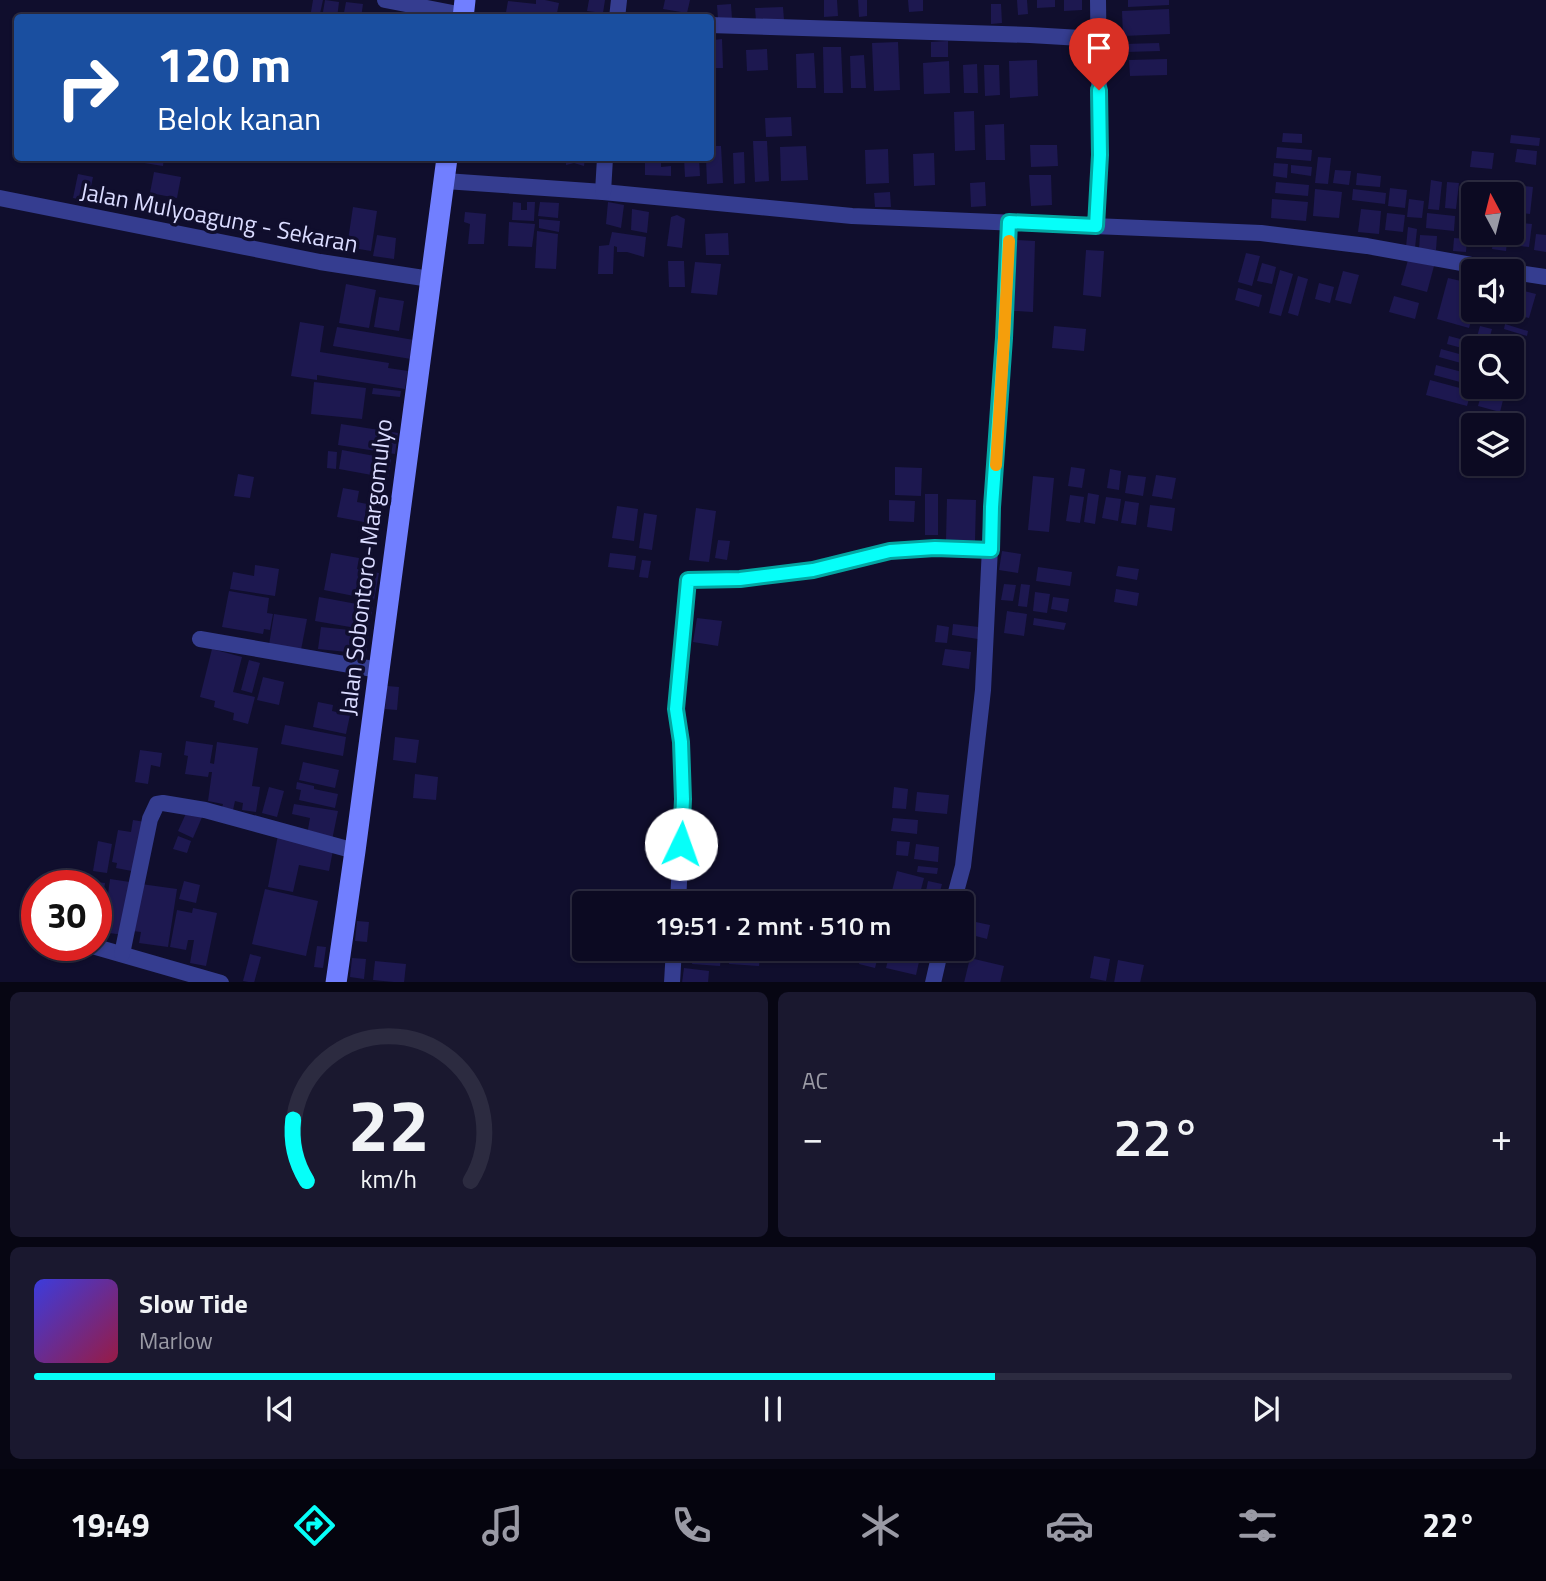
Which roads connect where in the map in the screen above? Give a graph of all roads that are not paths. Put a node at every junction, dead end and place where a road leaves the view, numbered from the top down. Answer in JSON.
{"nodes":[{"id":1,"x":386,"y":0,"type":"edge"},
{"id":2,"x":1098,"y":0,"type":"edge"},
{"id":3,"x":464,"y":11,"type":"edge"},
{"id":4,"x":714,"y":24,"type":"edge"},
{"id":5,"x":1098,"y":39,"type":"junction"},
{"id":6,"x":447,"y":161,"type":"edge"},
{"id":7,"x":605,"y":161,"type":"edge"},
{"id":8,"x":445,"y":181,"type":"junction"},
{"id":9,"x":603,"y":192,"type":"junction"},
{"id":10,"x":0,"y":198,"type":"edge"},
{"id":11,"x":1009,"y":222,"type":"junction"},
{"id":12,"x":1096,"y":226,"type":"junction"},
{"id":13,"x":1461,"y":263,"type":"edge"},
{"id":14,"x":1524,"y":274,"type":"edge"},
{"id":15,"x":1546,"y":277,"type":"edge"},
{"id":16,"x":430,"y":279,"type":"junction"},
{"id":17,"x":991,"y":550,"type":"junction"},
{"id":18,"x":200,"y":639,"type":"dead end"},
{"id":19,"x":379,"y":670,"type":"junction"},
{"id":20,"x":355,"y":850,"type":"junction"},
{"id":21,"x":679,"y":891,"type":"edge"},
{"id":22,"x":956,"y":891,"type":"edge"},
{"id":23,"x":112,"y":951,"type":"edge"},
{"id":24,"x":122,"y":954,"type":"junction"},
{"id":25,"x":673,"y":961,"type":"edge"},
{"id":26,"x":938,"y":961,"type":"edge"},
{"id":27,"x":221,"y":982,"type":"edge"},
{"id":28,"x":335,"y":982,"type":"edge"},
{"id":29,"x":672,"y":982,"type":"edge"},
{"id":30,"x":933,"y":982,"type":"edge"}],
"edges":[{"from":1,"to":3,"type":"street"},
{"from":2,"to":5,"type":"street"},
{"from":4,"to":5,"type":"street"},
{"from":5,"to":12,"type":"street"},
{"from":6,"to":8,"type":"street","name":"Jalan Sobontoro-Margomulyo"},
{"from":7,"to":9,"type":"street"},
{"from":8,"to":9,"type":"street"},
{"from":8,"to":16,"type":"street","name":"Jalan Sobontoro-Margomulyo"},
{"from":9,"to":11,"type":"street"},
{"from":10,"to":16,"type":"street","name":"Jalan Mulyoagung - Sekaran"},
{"from":11,"to":12,"type":"street"},
{"from":11,"to":17,"type":"street"},
{"from":12,"to":13,"type":"street"},
{"from":14,"to":15,"type":"street"},
{"from":16,"to":19,"type":"street","name":"Jalan Sobontoro-Margomulyo"},
{"from":17,"to":21,"type":"street"},
{"from":17,"to":22,"type":"street"},
{"from":18,"to":19,"type":"street"},
{"from":19,"to":20,"type":"street","name":"Jalan Sobontoro-Margomulyo"},
{"from":20,"to":24,"type":"street"},
{"from":20,"to":28,"type":"street","name":"Jalan Sobontoro-Margomulyo"},
{"from":23,"to":24,"type":"street"},
{"from":24,"to":27,"type":"street"},
{"from":25,"to":29,"type":"street"},
{"from":26,"to":30,"type":"street"}]}
